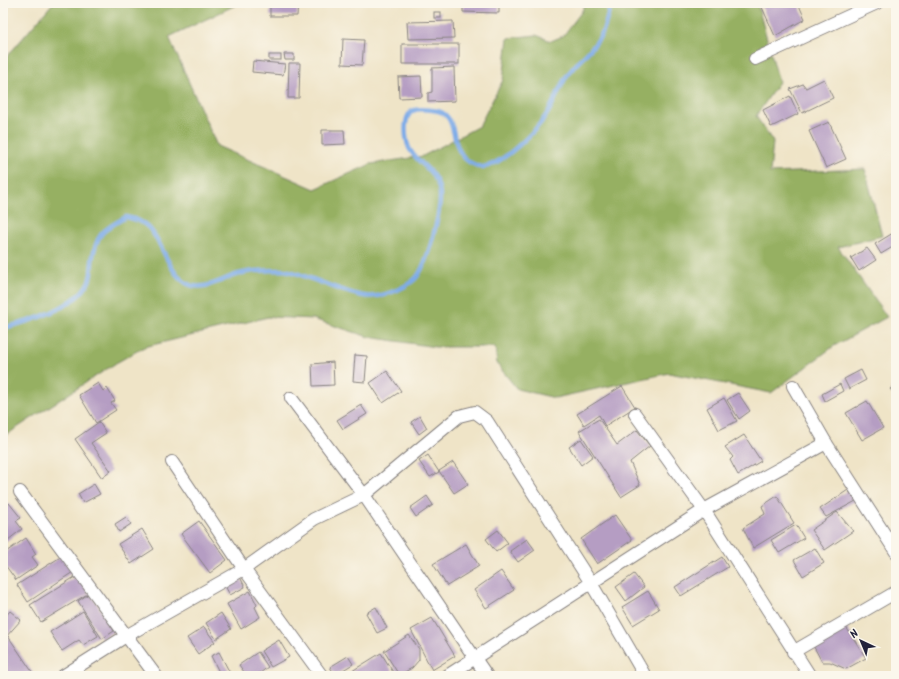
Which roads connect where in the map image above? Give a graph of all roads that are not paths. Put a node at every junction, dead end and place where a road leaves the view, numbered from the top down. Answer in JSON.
{"nodes":[{"id":1,"x":877,"y":3,"type":"edge"},
{"id":2,"x":755,"y":59,"type":"dead end"},
{"id":3,"x":793,"y":386,"type":"dead end"},
{"id":4,"x":291,"y":398,"type":"dead end"},
{"id":5,"x":635,"y":414,"type":"dead end"},
{"id":6,"x":826,"y":443,"type":"junction"},
{"id":7,"x":172,"y":462,"type":"dead end"},
{"id":8,"x":20,"y":492,"type":"dead end"},
{"id":9,"x":364,"y":495,"type":"junction"},
{"id":10,"x":704,"y":510,"type":"junction"},
{"id":11,"x":896,"y":552,"type":"edge"},
{"id":12,"x":244,"y":569,"type":"junction"},
{"id":13,"x":591,"y":583,"type":"junction"},
{"id":14,"x":896,"y":592,"type":"edge"},
{"id":15,"x":126,"y":636,"type":"junction"},
{"id":16,"x":793,"y":652,"type":"junction"},
{"id":17,"x":476,"y":658,"type":"junction"},
{"id":18,"x":63,"y":676,"type":"edge"},
{"id":19,"x":156,"y":676,"type":"edge"},
{"id":20,"x":322,"y":676,"type":"edge"},
{"id":21,"x":447,"y":676,"type":"edge"},
{"id":22,"x":487,"y":676,"type":"edge"},
{"id":23,"x":645,"y":676,"type":"edge"},
{"id":24,"x":810,"y":676,"type":"edge"}],
"edges":[{"from":1,"to":2,"type":"street"},
{"from":3,"to":6,"type":"street"},
{"from":4,"to":9,"type":"street"},
{"from":5,"to":10,"type":"street"},
{"from":6,"to":10,"type":"street"},
{"from":6,"to":11,"type":"street"},
{"from":7,"to":12,"type":"street"},
{"from":8,"to":15,"type":"street"},
{"from":9,"to":12,"type":"street"},
{"from":9,"to":13,"type":"street"},
{"from":9,"to":17,"type":"street"},
{"from":10,"to":13,"type":"street"},
{"from":10,"to":16,"type":"street"},
{"from":12,"to":15,"type":"street"},
{"from":12,"to":20,"type":"street"},
{"from":13,"to":17,"type":"street"},
{"from":13,"to":23,"type":"street"},
{"from":14,"to":16,"type":"street"},
{"from":15,"to":18,"type":"street"},
{"from":15,"to":19,"type":"street"},
{"from":16,"to":24,"type":"street"},
{"from":17,"to":21,"type":"street"},
{"from":17,"to":22,"type":"street"}]}
